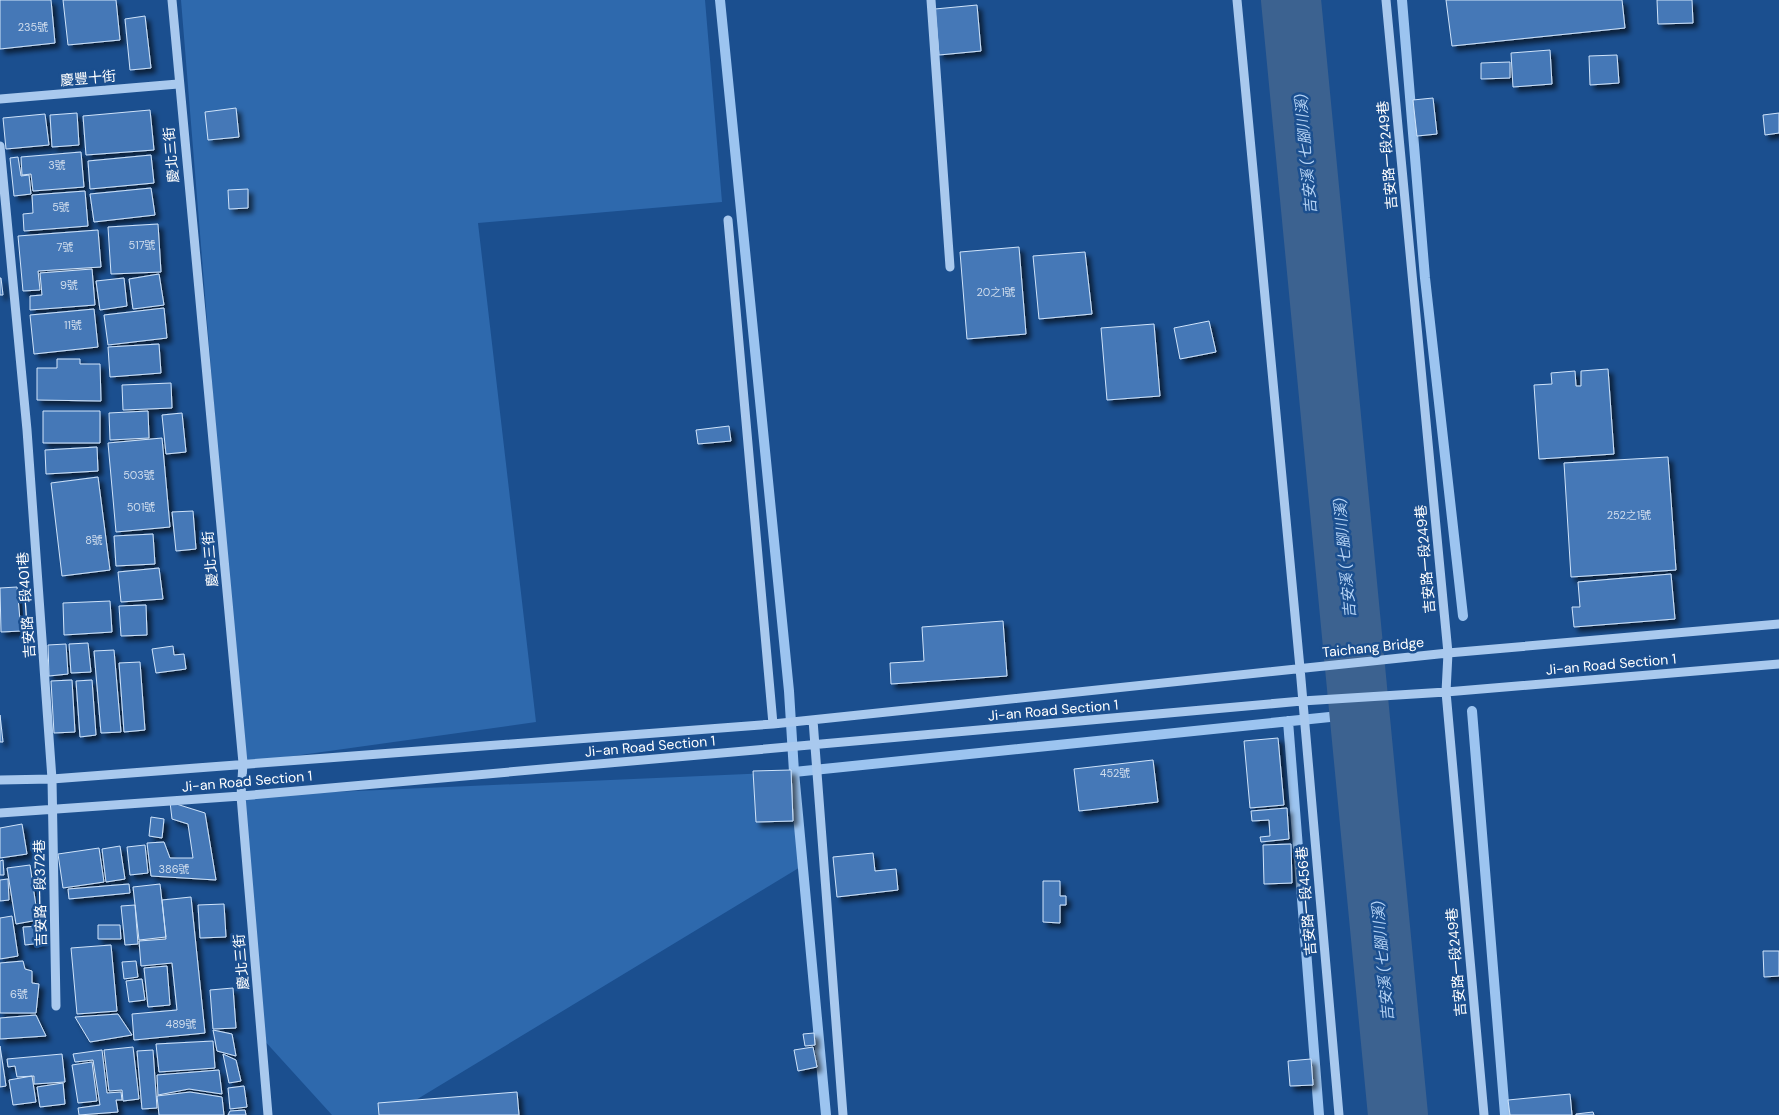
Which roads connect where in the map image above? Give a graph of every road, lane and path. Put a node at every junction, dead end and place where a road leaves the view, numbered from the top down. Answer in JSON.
{"nodes":[{"id":1,"x":172,"y":0,"type":"edge"},
{"id":2,"x":931,"y":0,"type":"edge"},
{"id":3,"x":1237,"y":0,"type":"edge"},
{"id":4,"x":1386,"y":0,"type":"edge"},
{"id":5,"x":178,"y":84,"type":"junction"},
{"id":6,"x":0,"y":99,"type":"edge"},
{"id":7,"x":0,"y":146,"type":"edge"},
{"id":8,"x":728,"y":220,"type":"dead end"},
{"id":9,"x":950,"y":267,"type":"dead end"},
{"id":10,"x":1779,"y":624,"type":"edge"},
{"id":11,"x":1448,"y":653,"type":"junction"},
{"id":12,"x":1779,"y":664,"type":"edge"},
{"id":13,"x":1300,"y":668,"type":"junction"},
{"id":14,"x":1446,"y":692,"type":"junction"},
{"id":15,"x":1302,"y":701,"type":"junction"},
{"id":16,"x":814,"y":720,"type":"junction"},
{"id":17,"x":773,"y":724,"type":"junction"},
{"id":18,"x":814,"y":745,"type":"junction"},
{"id":19,"x":243,"y":763,"type":"junction"},
{"id":20,"x":52,"y":779,"type":"junction"},
{"id":21,"x":0,"y":780,"type":"edge"},
{"id":22,"x":241,"y":796,"type":"junction"},
{"id":23,"x":52,"y":810,"type":"junction"},
{"id":24,"x":0,"y":813,"type":"edge"},
{"id":25,"x":56,"y":1006,"type":"dead end"},
{"id":26,"x":268,"y":1115,"type":"edge"},
{"id":27,"x":842,"y":1115,"type":"edge"},
{"id":28,"x":1338,"y":1115,"type":"edge"},
{"id":29,"x":1484,"y":1115,"type":"edge"}],
"edges":[{"from":1,"to":5,"type":"street","name":"慶北三街"},
{"from":2,"to":9,"type":"street"},
{"from":3,"to":13,"type":"street","name":"吉安路一段456巷"},
{"from":4,"to":11,"type":"street","name":"吉安路一段249巷"},
{"from":5,"to":6,"type":"street","name":"慶豐十街"},
{"from":5,"to":19,"type":"street","name":"慶北三街"},
{"from":7,"to":20,"type":"street","name":"吉安路一段401巷"},
{"from":8,"to":17,"type":"street"},
{"from":10,"to":11,"type":"street","name":"Ji-an Road Section 1"},
{"from":11,"to":13,"type":"street","name":"Taichang Bridge"},
{"from":11,"to":14,"type":"street","name":"吉安路一段249巷"},
{"from":12,"to":14,"type":"street","name":"Ji-an Road Section 1"},
{"from":13,"to":15,"type":"street","name":"吉安路一段456巷"},
{"from":13,"to":16,"type":"street","name":"Ji-an Road Section 1"},
{"from":14,"to":15,"type":"street"},
{"from":14,"to":29,"type":"street","name":"吉安路一段249巷"},
{"from":15,"to":18,"type":"street","name":"Ji-an Road Section 1"},
{"from":15,"to":28,"type":"street","name":"吉安路一段456巷"},
{"from":16,"to":17,"type":"street","name":"Ji-an Road Section 1"},
{"from":16,"to":18,"type":"street"},
{"from":17,"to":19,"type":"street","name":"Ji-an Road Section 1"},
{"from":18,"to":22,"type":"street","name":"Ji-an Road Section 1"},
{"from":18,"to":27,"type":"street"},
{"from":19,"to":20,"type":"street","name":"Ji-an Road Section 1"},
{"from":19,"to":22,"type":"street","name":"慶北三街"},
{"from":20,"to":21,"type":"street","name":"Ji-an Road Section 1"},
{"from":20,"to":23,"type":"street","name":"吉安路一段372巷"},
{"from":22,"to":23,"type":"street","name":"Ji-an Road Section 1"},
{"from":22,"to":26,"type":"street","name":"慶北三街"},
{"from":23,"to":24,"type":"street","name":"Ji-an Road Section 1"},
{"from":23,"to":25,"type":"street","name":"吉安路一段372巷"}]}
